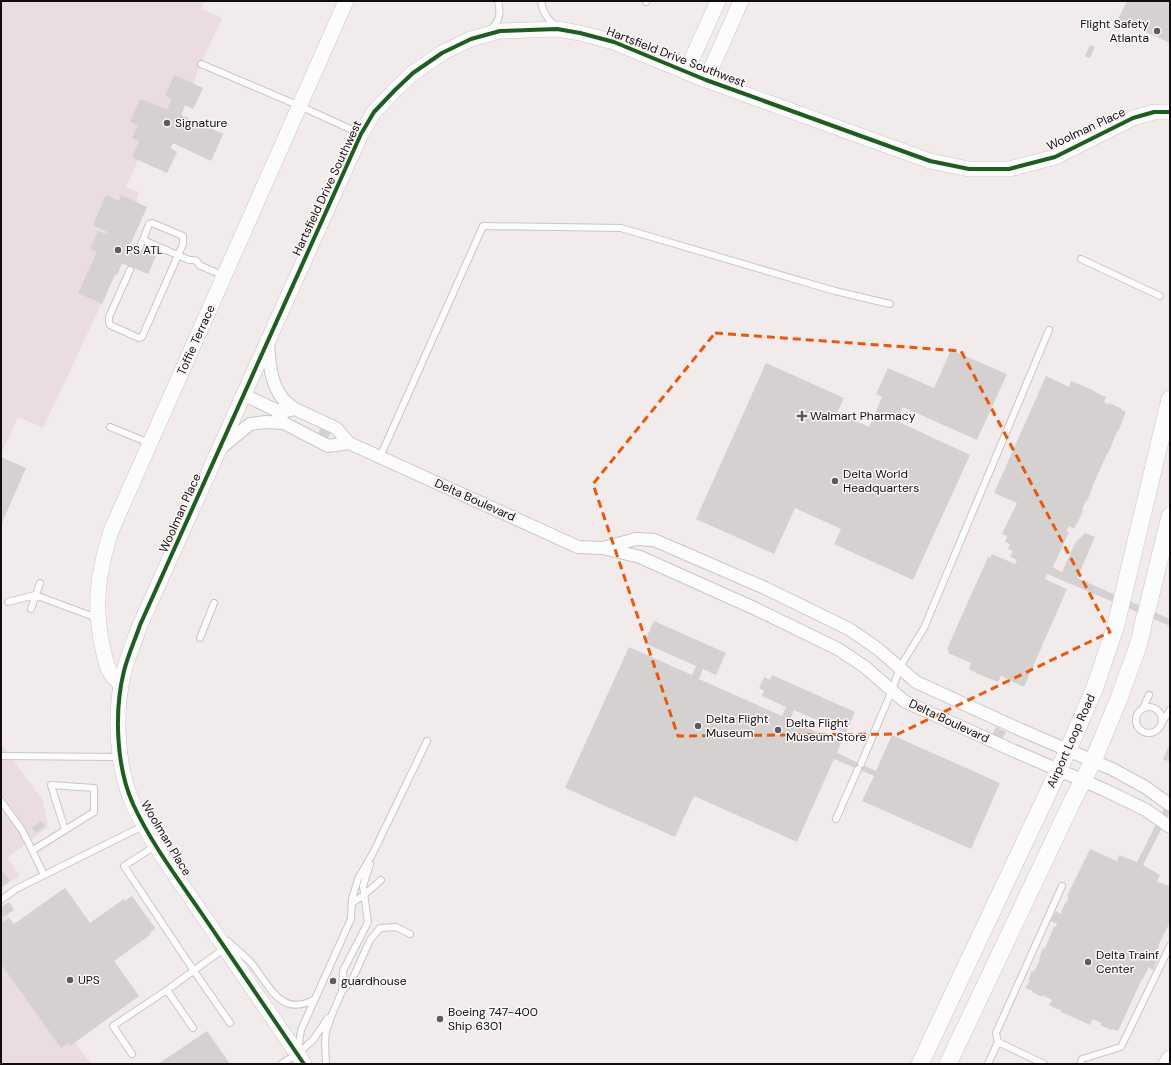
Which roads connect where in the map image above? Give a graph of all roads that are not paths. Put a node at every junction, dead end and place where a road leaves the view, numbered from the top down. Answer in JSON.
{"nodes":[{"id":1,"x":346,"y":1,"type":"edge"},
{"id":2,"x":498,"y":1,"type":"edge"},
{"id":3,"x":540,"y":1,"type":"edge"},
{"id":4,"x":718,"y":1,"type":"edge"},
{"id":5,"x":741,"y":1,"type":"edge"},
{"id":6,"x":557,"y":29,"type":"junction"},
{"id":7,"x":484,"y":36,"type":"junction"},
{"id":8,"x":201,"y":64,"type":"dead end"},
{"id":9,"x":686,"y":72,"type":"junction"},
{"id":10,"x":706,"y":80,"type":"junction"},
{"id":11,"x":300,"y":106,"type":"junction"},
{"id":12,"x":1170,"y":112,"type":"edge"},
{"id":13,"x":361,"y":134,"type":"junction"},
{"id":14,"x":1035,"y":163,"type":"joint"},
{"id":15,"x":143,"y":240,"type":"junction"},
{"id":16,"x":138,"y":252,"type":"dead end"},
{"id":17,"x":178,"y":256,"type":"junction"},
{"id":18,"x":1081,"y":259,"type":"dead end"},
{"id":19,"x":130,"y":270,"type":"dead end"},
{"id":20,"x":225,"y":276,"type":"junction"},
{"id":21,"x":1160,"y":296,"type":"dead end"},
{"id":22,"x":890,"y":304,"type":"dead end"},
{"id":23,"x":1049,"y":330,"type":"dead end"},
{"id":24,"x":268,"y":340,"type":"junction"},
{"id":25,"x":244,"y":395,"type":"junction"},
{"id":26,"x":1170,"y":399,"type":"edge"},
{"id":27,"x":295,"y":409,"type":"junction"},
{"id":28,"x":276,"y":410,"type":"junction"},
{"id":29,"x":284,"y":423,"type":"junction"},
{"id":30,"x":110,"y":427,"type":"dead end"},
{"id":31,"x":149,"y":443,"type":"junction"},
{"id":32,"x":349,"y":443,"type":"junction"},
{"id":33,"x":220,"y":449,"type":"junction"},
{"id":34,"x":380,"y":457,"type":"junction"},
{"id":35,"x":1170,"y":516,"type":"edge"},
{"id":36,"x":603,"y":548,"type":"junction"},
{"id":37,"x":40,"y":583,"type":"dead end"},
{"id":38,"x":35,"y":595,"type":"junction"},
{"id":39,"x":8,"y":602,"type":"dead end"},
{"id":40,"x":214,"y":603,"type":"dead end"},
{"id":41,"x":31,"y":609,"type":"dead end"},
{"id":42,"x":97,"y":618,"type":"junction"},
{"id":43,"x":200,"y":638,"type":"dead end"},
{"id":44,"x":900,"y":667,"type":"junction"},
{"id":45,"x":121,"y":683,"type":"junction"},
{"id":46,"x":892,"y":690,"type":"junction"},
{"id":47,"x":1149,"y":695,"type":"dead end"},
{"id":48,"x":1143,"y":708,"type":"junction"},
{"id":49,"x":1170,"y":710,"type":"edge"},
{"id":50,"x":1162,"y":722,"type":"junction"},
{"id":51,"x":427,"y":741,"type":"dead end"},
{"id":52,"x":1068,"y":750,"type":"junction"},
{"id":53,"x":1,"y":756,"type":"edge"},
{"id":54,"x":121,"y":757,"type":"junction"},
{"id":55,"x":1093,"y":761,"type":"junction"},
{"id":56,"x":1059,"y":770,"type":"junction"},
{"id":57,"x":1083,"y":781,"type":"junction"},
{"id":58,"x":1,"y":801,"type":"edge"},
{"id":59,"x":1170,"y":805,"type":"edge"},
{"id":60,"x":836,"y":819,"type":"dead end"},
{"id":61,"x":144,"y":825,"type":"junction"},
{"id":62,"x":1170,"y":827,"type":"edge"},
{"id":63,"x":65,"y":830,"type":"junction"},
{"id":64,"x":156,"y":845,"type":"junction"},
{"id":65,"x":32,"y":850,"type":"junction"},
{"id":66,"x":373,"y":853,"type":"junction"},
{"id":67,"x":44,"y":875,"type":"junction"},
{"id":68,"x":381,"y":880,"type":"dead end"},
{"id":69,"x":1062,"y":886,"type":"dead end"},
{"id":70,"x":364,"y":895,"type":"junction"},
{"id":71,"x":1,"y":900,"type":"edge"},
{"id":72,"x":352,"y":904,"type":"junction"},
{"id":73,"x":207,"y":921,"type":"junction"},
{"id":74,"x":410,"y":934,"type":"dead end"},
{"id":75,"x":1170,"y":946,"type":"edge"},
{"id":76,"x":225,"y":948,"type":"junction"},
{"id":77,"x":194,"y":971,"type":"junction"},
{"id":78,"x":167,"y":990,"type":"junction"},
{"id":79,"x":342,"y":992,"type":"junction"},
{"id":80,"x":315,"y":999,"type":"junction"},
{"id":81,"x":334,"y":1009,"type":"junction"},
{"id":82,"x":230,"y":1023,"type":"dead end"},
{"id":83,"x":193,"y":1028,"type":"dead end"},
{"id":84,"x":998,"y":1042,"type":"junction"},
{"id":85,"x":132,"y":1054,"type":"dead end"},
{"id":86,"x":301,"y":1059,"type":"edge"},
{"id":87,"x":1170,"y":1059,"type":"edge"},
{"id":88,"x":281,"y":1064,"type":"edge"},
{"id":89,"x":326,"y":1064,"type":"edge"},
{"id":90,"x":920,"y":1064,"type":"edge"},
{"id":91,"x":948,"y":1064,"type":"edge"},
{"id":92,"x":988,"y":1064,"type":"edge"},
{"id":93,"x":1044,"y":1064,"type":"edge"},
{"id":94,"x":1080,"y":1064,"type":"edge"},
{"id":95,"x":1167,"y":1064,"type":"edge"}],
"edges":[{"from":1,"to":11,"type":"street","name":"Toffie Terrace"},
{"from":2,"to":7,"type":"lane"},
{"from":3,"to":6,"type":"lane"},
{"from":4,"to":9,"type":"street"},
{"from":5,"to":10,"type":"street"},
{"from":6,"to":7,"type":"street","name":"Hartsfield Drive Southwest"},
{"from":6,"to":9,"type":"street","name":"Hartsfield Drive Southwest"},
{"from":7,"to":13,"type":"street","name":"Hartsfield Drive Southwest"},
{"from":8,"to":11,"type":"lane"},
{"from":9,"to":10,"type":"street","name":"Hartsfield Drive Southwest"},
{"from":10,"to":14,"type":"street","name":"Hartsfield Drive Southwest"},
{"from":11,"to":13,"type":"lane"},
{"from":11,"to":20,"type":"street","name":"Toffie Terrace"},
{"from":12,"to":14,"type":"street","name":"Woolman Place"},
{"from":13,"to":24,"type":"street","name":"Hartsfield Drive Southwest"},
{"from":15,"to":16,"type":"lane"},
{"from":15,"to":17,"type":"lane"},
{"from":15,"to":17,"type":"lane"},
{"from":17,"to":19,"type":"lane"},
{"from":17,"to":20,"type":"lane"},
{"from":18,"to":21,"type":"lane"},
{"from":20,"to":31,"type":"street","name":"Toffie Terrace"},
{"from":22,"to":34,"type":"lane"},
{"from":23,"to":44,"type":"lane"},
{"from":24,"to":25,"type":"street","name":"Hartsfield Drive Southwest"},
{"from":24,"to":27,"type":"street"},
{"from":25,"to":28,"type":"street","name":"Delta Boulevard"},
{"from":25,"to":33,"type":"street","name":"Woolman Place"},
{"from":26,"to":52,"type":"main road","name":"Airport Loop Road"},
{"from":27,"to":28,"type":"street","name":"Delta Boulevard"},
{"from":27,"to":32,"type":"street","name":"Delta Boulevard"},
{"from":28,"to":29,"type":"street"},
{"from":29,"to":32,"type":"street"},
{"from":29,"to":33,"type":"street"},
{"from":30,"to":31,"type":"lane"},
{"from":31,"to":42,"type":"street","name":"Toffie Terrace"},
{"from":32,"to":34,"type":"street","name":"Delta Boulevard"},
{"from":33,"to":45,"type":"street","name":"Woolman Place"},
{"from":34,"to":36,"type":"street","name":"Delta Boulevard"},
{"from":35,"to":55,"type":"main road"},
{"from":36,"to":44,"type":"street","name":"Delta Boulevard"},
{"from":36,"to":46,"type":"street","name":"Delta Boulevard"},
{"from":37,"to":38,"type":"lane"},
{"from":38,"to":39,"type":"lane"},
{"from":38,"to":41,"type":"lane"},
{"from":38,"to":42,"type":"lane"},
{"from":40,"to":43,"type":"lane"},
{"from":42,"to":45,"type":"street","name":"Toffie Terrace"},
{"from":44,"to":46,"type":"lane"},
{"from":44,"to":52,"type":"street","name":"Delta Boulevard"},
{"from":45,"to":54,"type":"street","name":"Woolman Place"},
{"from":46,"to":56,"type":"street","name":"Delta Boulevard"},
{"from":46,"to":60,"type":"lane"},
{"from":47,"to":48,"type":"lane"},
{"from":48,"to":50,"type":"lane"},
{"from":48,"to":50,"type":"lane"},
{"from":49,"to":50,"type":"lane"},
{"from":51,"to":66,"type":"lane"},
{"from":52,"to":55,"type":"street","name":"Delta Boulevard"},
{"from":52,"to":56,"type":"main road","name":"Airport Loop Road"},
{"from":53,"to":54,"type":"lane"},
{"from":54,"to":61,"type":"street","name":"Woolman Place"},
{"from":55,"to":57,"type":"main road"},
{"from":55,"to":59,"type":"street","name":"Delta Boulevard"},
{"from":56,"to":57,"type":"street","name":"Delta Boulevard"},
{"from":56,"to":90,"type":"main road","name":"Airport Loop Road"},
{"from":57,"to":62,"type":"street","name":"Delta Boulevard"},
{"from":57,"to":91,"type":"main road"},
{"from":58,"to":65,"type":"lane"},
{"from":61,"to":64,"type":"street","name":"Woolman Place"},
{"from":61,"to":67,"type":"lane"},
{"from":63,"to":63,"type":"lane"},
{"from":63,"to":65,"type":"lane"},
{"from":64,"to":73,"type":"street","name":"Woolman Place"},
{"from":64,"to":77,"type":"lane"},
{"from":65,"to":67,"type":"lane"},
{"from":66,"to":70,"type":"lane"},
{"from":66,"to":72,"type":"lane"},
{"from":67,"to":71,"type":"lane"},
{"from":68,"to":70,"type":"lane"},
{"from":69,"to":84,"type":"lane"},
{"from":70,"to":72,"type":"lane"},
{"from":70,"to":79,"type":"lane"},
{"from":72,"to":80,"type":"lane"},
{"from":73,"to":76,"type":"street","name":"Woolman Place"},
{"from":73,"to":80,"type":"lane"},
{"from":74,"to":79,"type":"lane"},
{"from":75,"to":94,"type":"lane"},
{"from":76,"to":77,"type":"lane"},
{"from":76,"to":86,"type":"street","name":"Woolman Place"},
{"from":77,"to":78,"type":"lane"},
{"from":77,"to":82,"type":"lane"},
{"from":78,"to":83,"type":"lane"},
{"from":78,"to":85,"type":"lane"},
{"from":79,"to":81,"type":"lane"},
{"from":80,"to":86,"type":"lane"},
{"from":81,"to":86,"type":"lane"},
{"from":81,"to":89,"type":"lane"},
{"from":84,"to":92,"type":"lane"},
{"from":84,"to":93,"type":"lane"},
{"from":86,"to":88,"type":"lane"},
{"from":87,"to":95,"type":"main road"}]}
